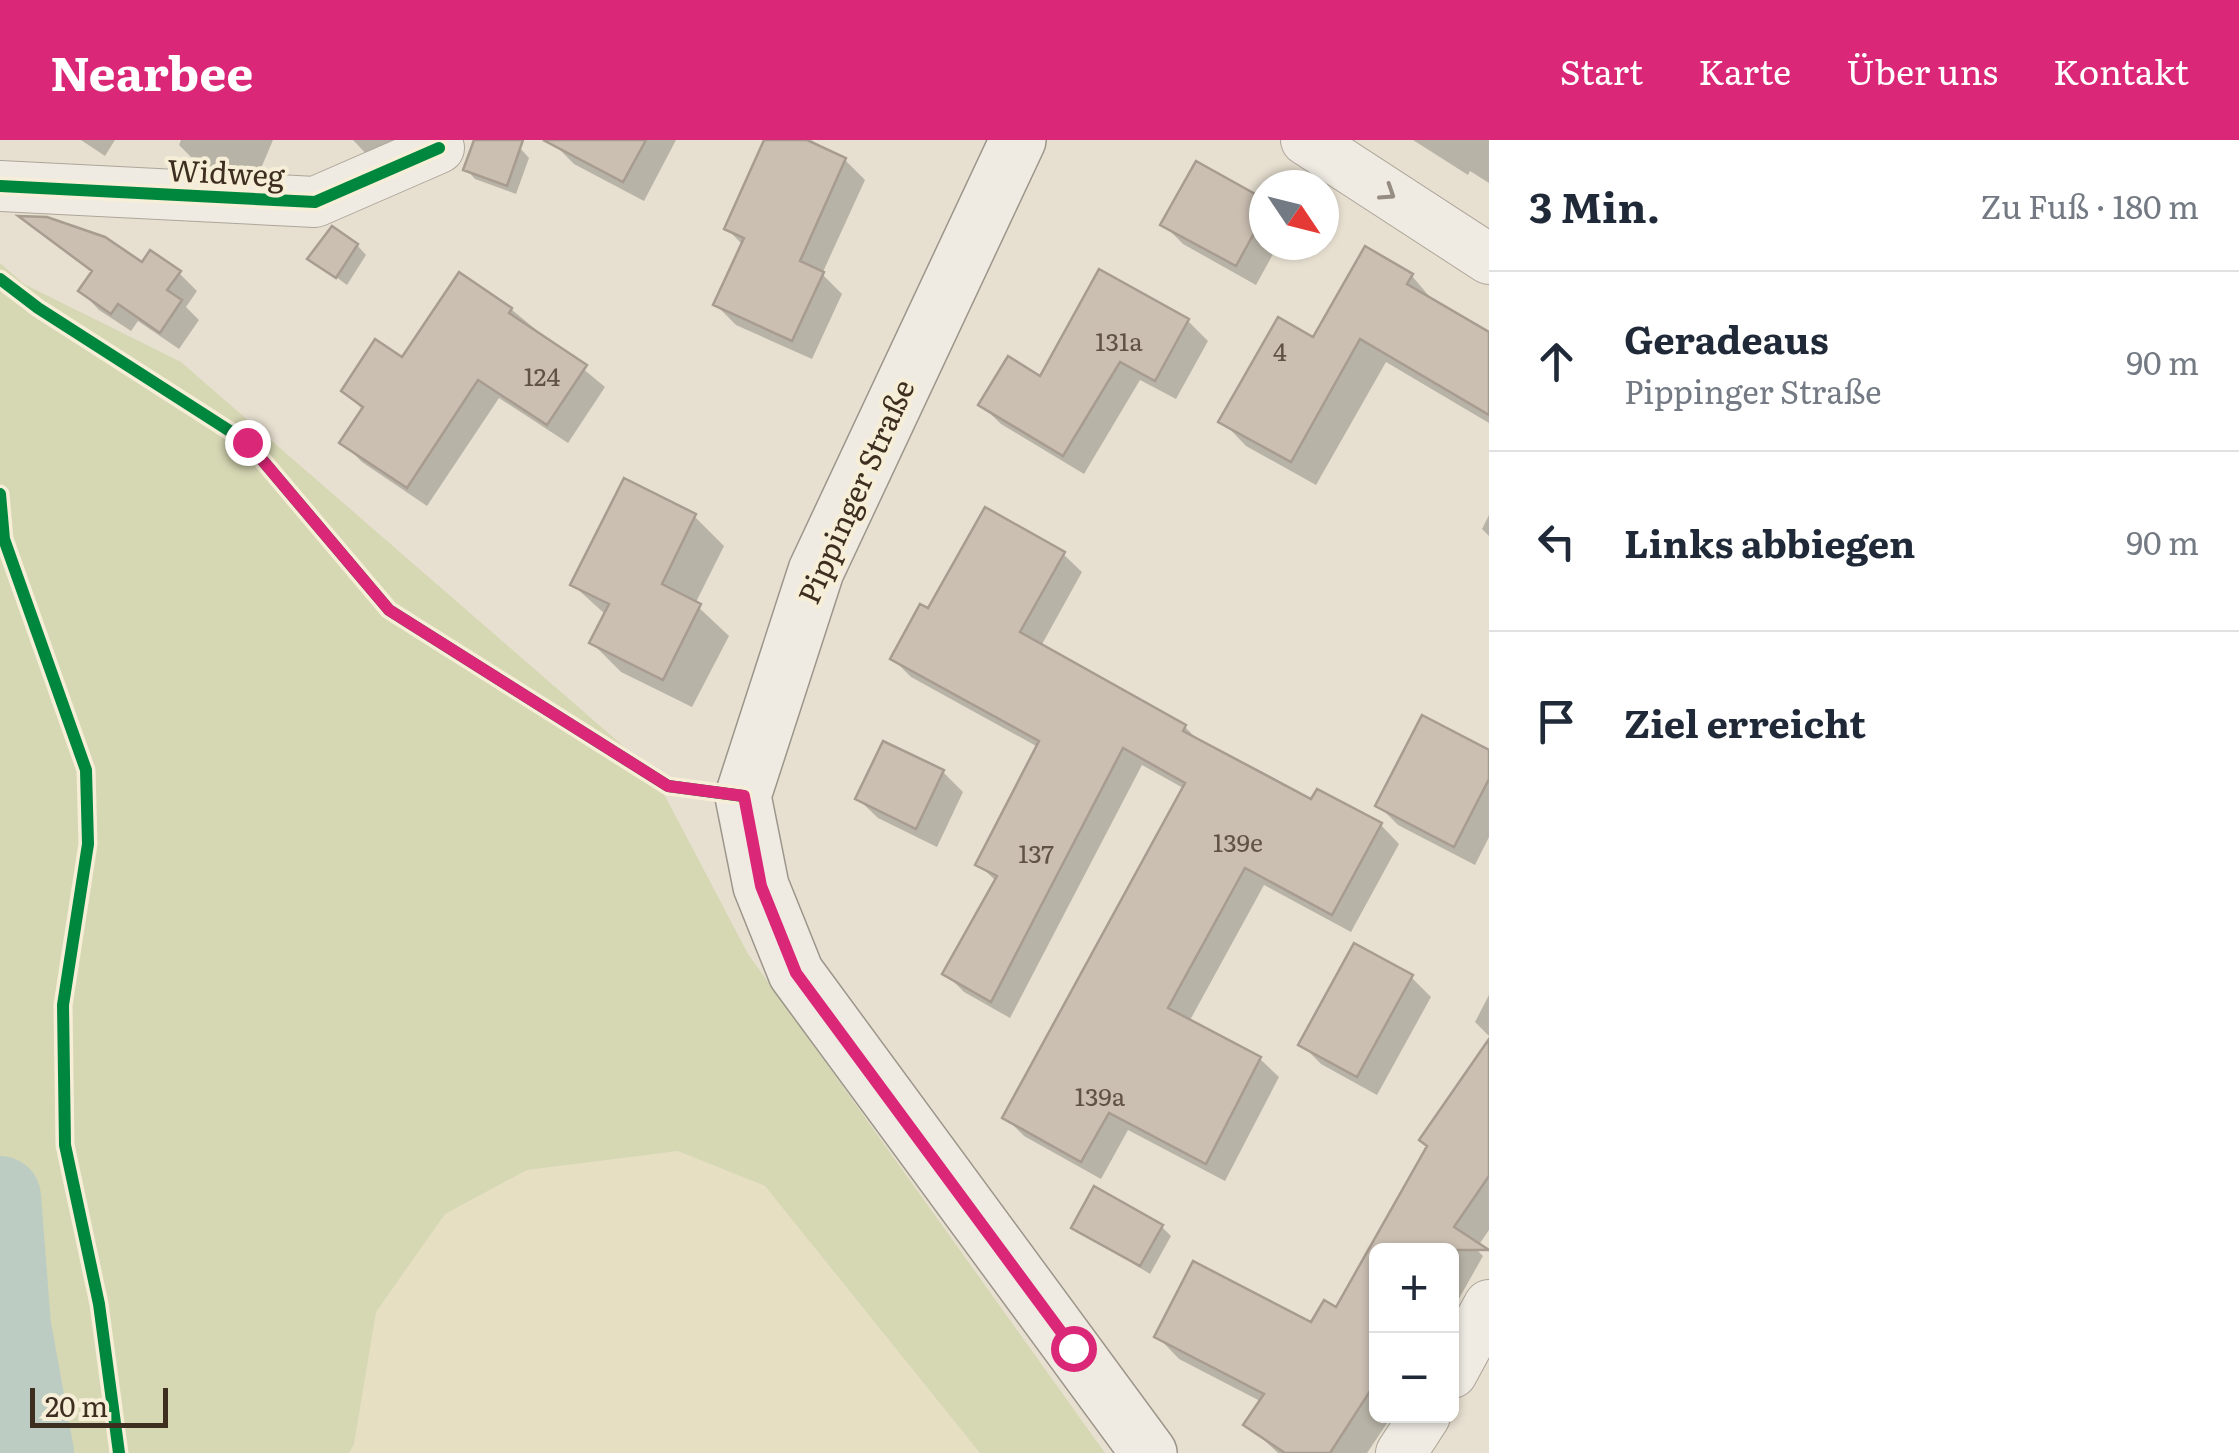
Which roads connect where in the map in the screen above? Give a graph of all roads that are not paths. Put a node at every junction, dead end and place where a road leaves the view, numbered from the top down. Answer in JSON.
{"nodes":[{"id":1,"x":1018,"y":140,"type":"edge"},
{"id":2,"x":1306,"y":140,"type":"edge"},
{"id":3,"x":439,"y":148,"type":"dead end"},
{"id":4,"x":0,"y":186,"type":"edge"},
{"id":5,"x":1489,"y":259,"type":"edge"},
{"id":6,"x":1489,"y":1304,"type":"edge"},
{"id":7,"x":1459,"y":1361,"type":"edge"},
{"id":8,"x":1420,"y":1423,"type":"edge"},
{"id":9,"x":1149,"y":1453,"type":"edge"},
{"id":10,"x":1400,"y":1453,"type":"edge"}],
"edges":[{"from":1,"to":9,"type":"main road","name":"Pippinger Straße"},
{"from":2,"to":5,"type":"street","one_way":true},
{"from":3,"to":4,"type":"street","name":"Widweg"},
{"from":6,"to":7,"type":"street"},
{"from":8,"to":10,"type":"street"}]}
